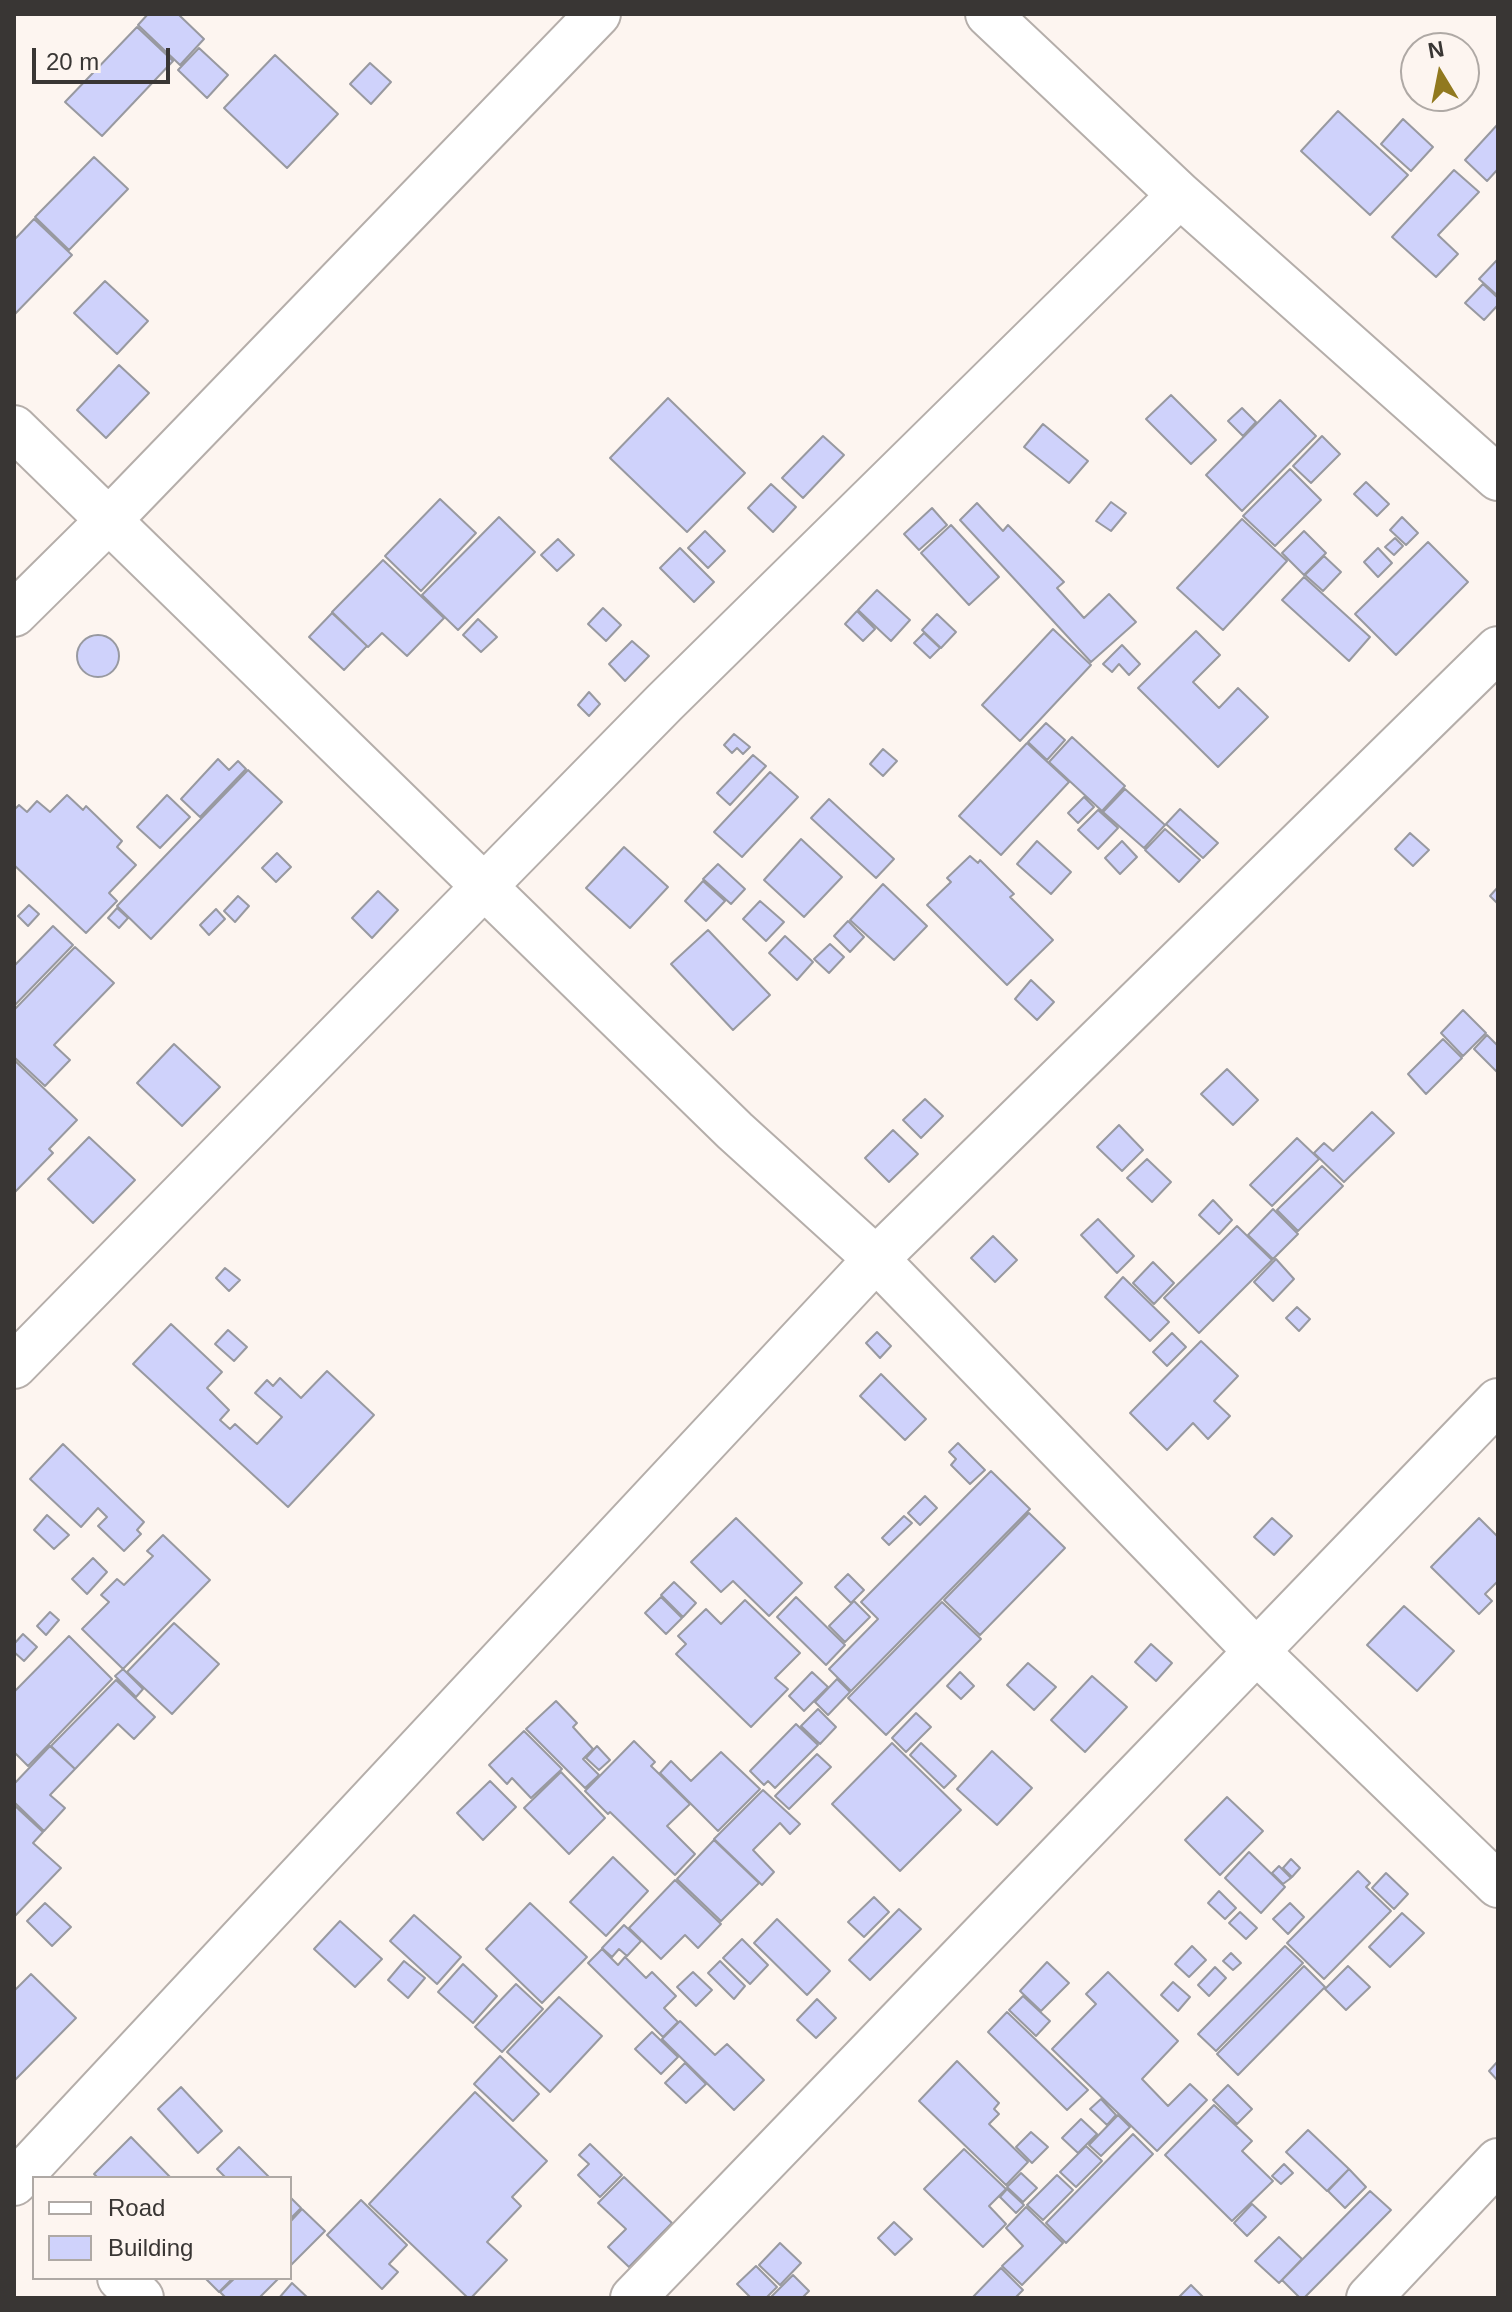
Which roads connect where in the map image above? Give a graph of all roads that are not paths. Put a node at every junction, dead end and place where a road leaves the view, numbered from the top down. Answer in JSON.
{"nodes":[{"id":1,"x":598,"y":14,"type":"edge"},
{"id":2,"x":988,"y":14,"type":"edge"},
{"id":3,"x":1180,"y":195,"type":"junction"},
{"id":4,"x":14,"y":428,"type":"edge"},
{"id":5,"x":1498,"y":478,"type":"edge"},
{"id":6,"x":110,"y":519,"type":"junction"},
{"id":7,"x":14,"y":614,"type":"edge"},
{"id":8,"x":1498,"y":649,"type":"edge"},
{"id":9,"x":484,"y":888,"type":"junction"},
{"id":10,"x":876,"y":1259,"type":"junction"},
{"id":11,"x":14,"y":1366,"type":"edge"},
{"id":12,"x":1498,"y":1401,"type":"edge"},
{"id":13,"x":1256,"y":1651,"type":"junction"},
{"id":14,"x":1498,"y":1885,"type":"edge"},
{"id":15,"x":1498,"y":2161,"type":"edge"},
{"id":16,"x":20,"y":2185,"type":"edge"},
{"id":17,"x":122,"y":2280,"type":"edge"},
{"id":18,"x":141,"y":2298,"type":"edge"},
{"id":19,"x":633,"y":2298,"type":"edge"},
{"id":20,"x":1369,"y":2298,"type":"edge"}],
"edges":[{"from":1,"to":6,"type":"street"},
{"from":2,"to":3,"type":"street"},
{"from":3,"to":5,"type":"street"},
{"from":3,"to":9,"type":"street"},
{"from":4,"to":6,"type":"street"},
{"from":6,"to":7,"type":"street"},
{"from":6,"to":9,"type":"street"},
{"from":8,"to":10,"type":"street"},
{"from":9,"to":10,"type":"street"},
{"from":9,"to":11,"type":"street"},
{"from":10,"to":13,"type":"street"},
{"from":10,"to":16,"type":"street"},
{"from":12,"to":13,"type":"street"},
{"from":13,"to":14,"type":"street"},
{"from":13,"to":19,"type":"street"},
{"from":15,"to":20,"type":"street"},
{"from":17,"to":18,"type":"street"}]}
